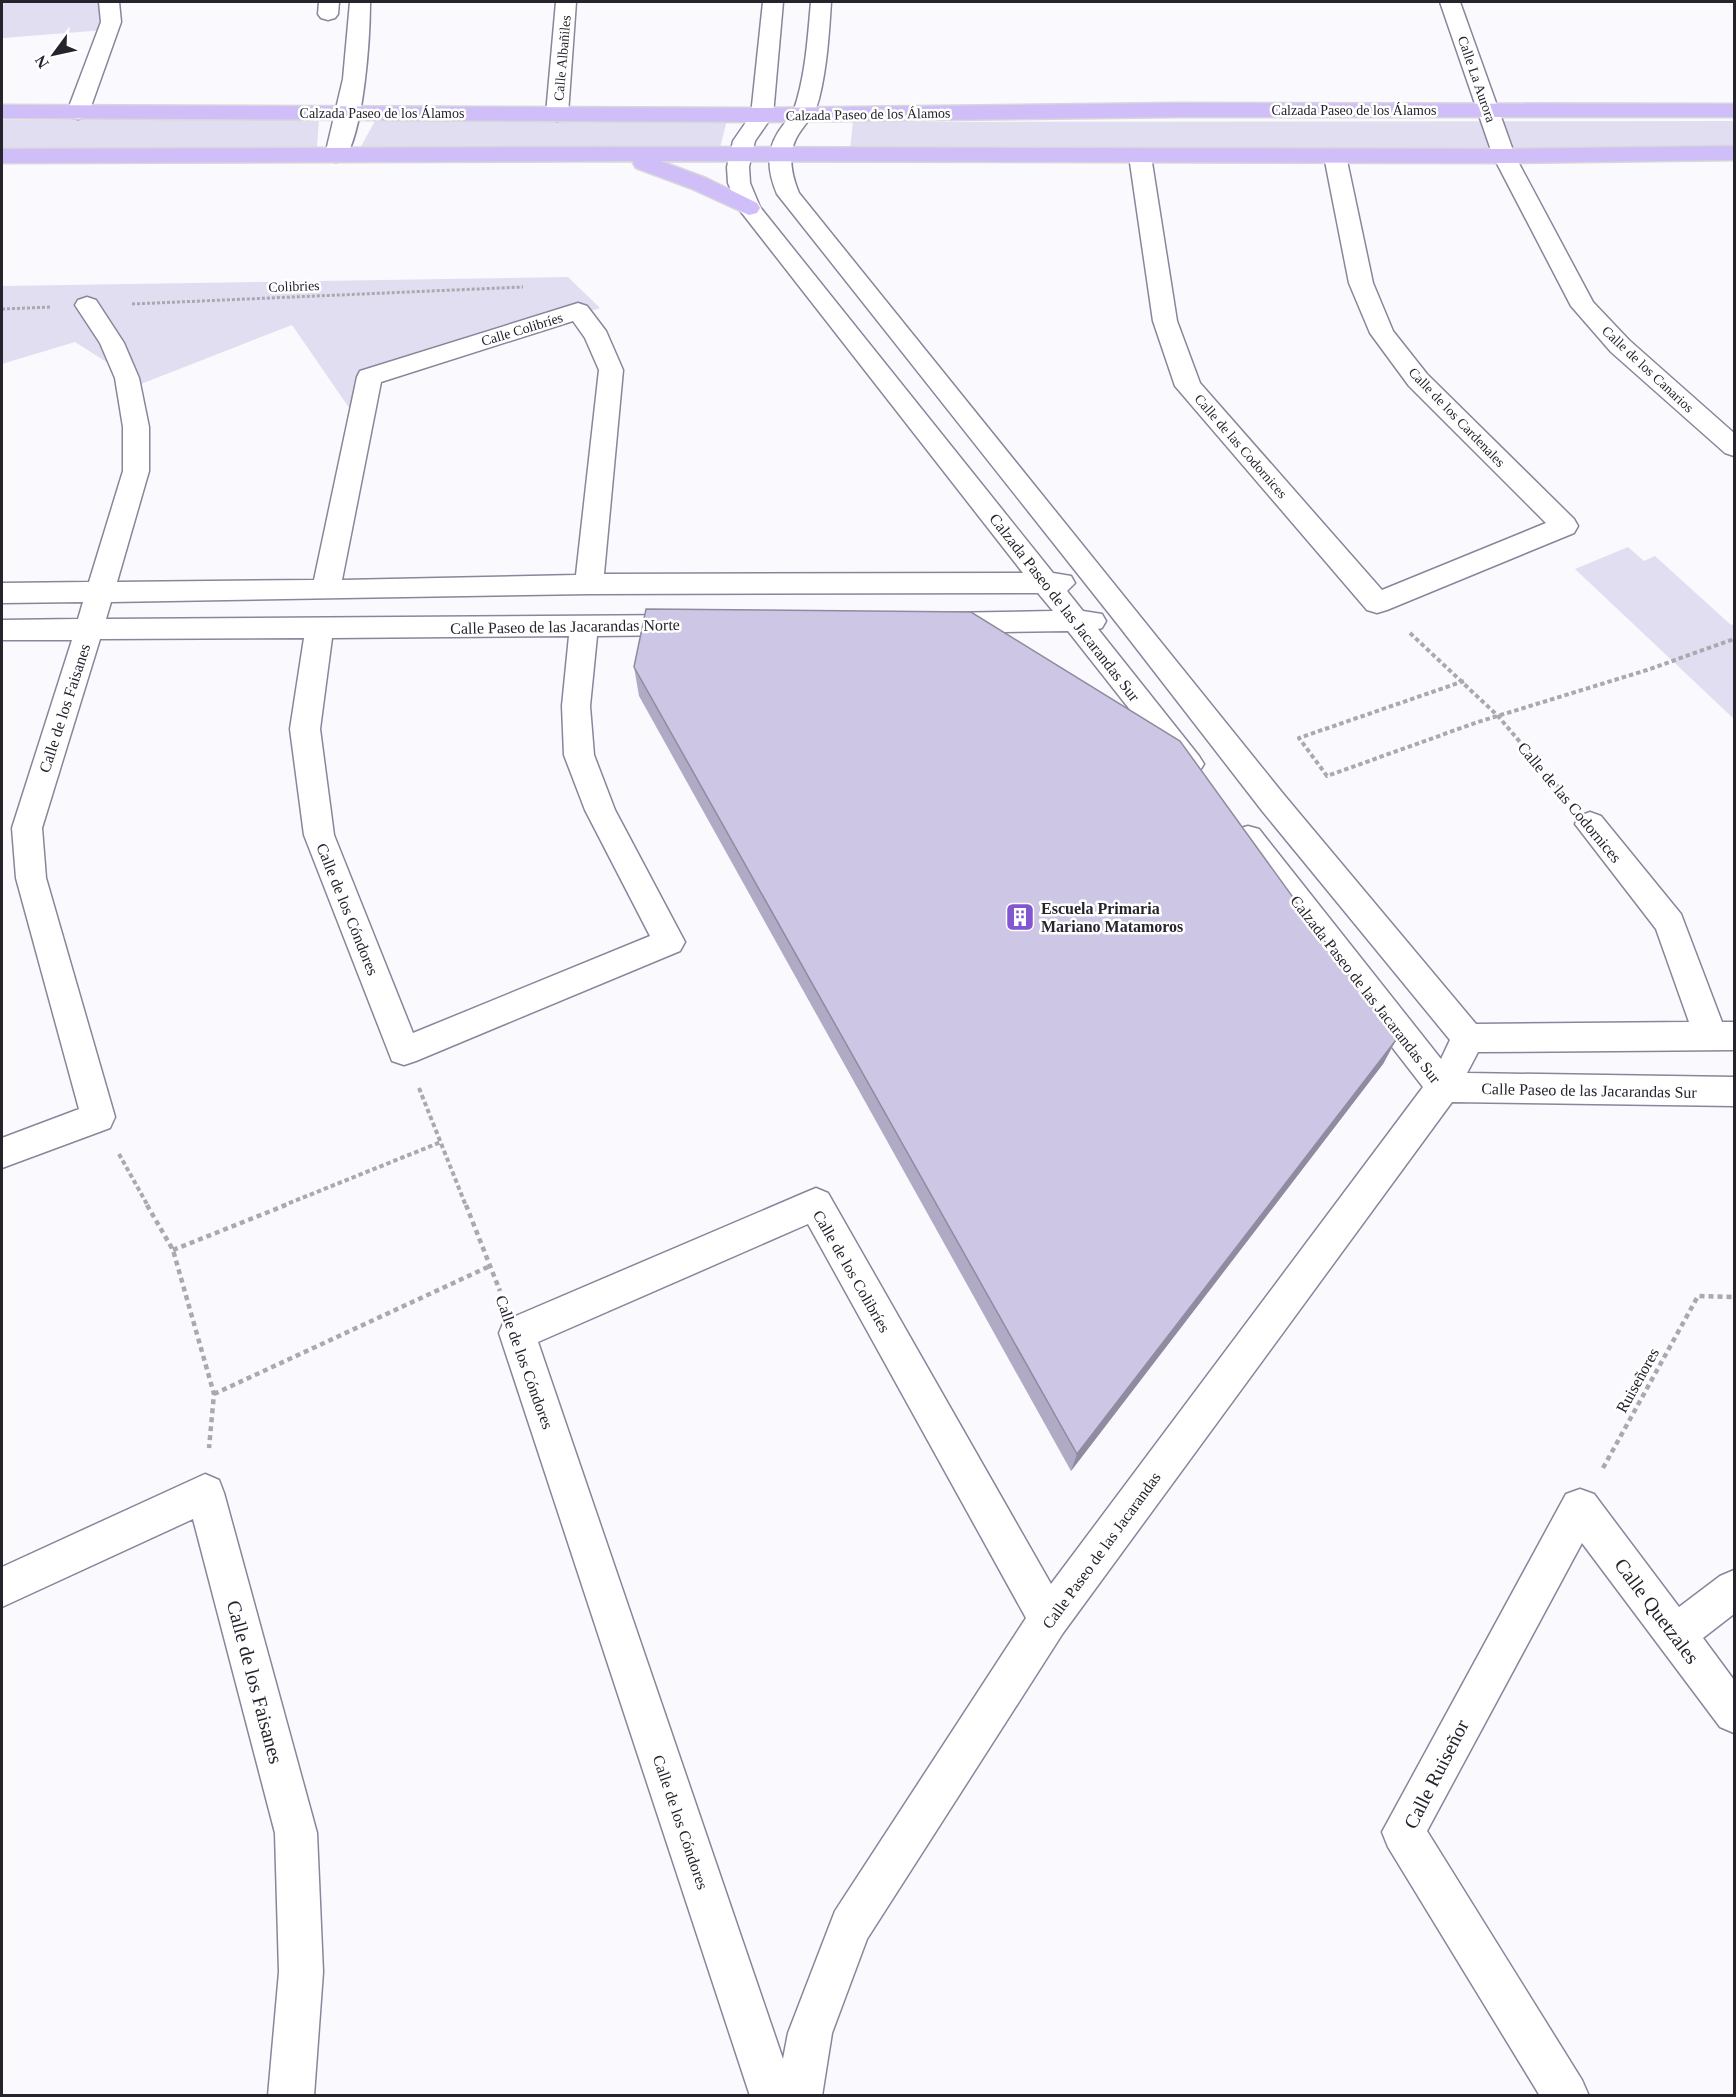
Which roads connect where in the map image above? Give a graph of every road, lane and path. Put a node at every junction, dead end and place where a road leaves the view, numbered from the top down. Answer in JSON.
{"nodes":[{"id":1,"x":109,"y":2,"type":"edge"},
{"id":2,"x":360,"y":2,"type":"edge"},
{"id":3,"x":566,"y":2,"type":"edge"},
{"id":4,"x":773,"y":2,"type":"edge"},
{"id":5,"x":821,"y":2,"type":"edge"},
{"id":6,"x":1450,"y":2,"type":"edge"},
{"id":7,"x":1488,"y":110,"type":"junction"},
{"id":8,"x":1734,"y":111,"type":"edge"},
{"id":9,"x":2,"y":112,"type":"edge"},
{"id":10,"x":78,"y":112,"type":"junction"},
{"id":11,"x":349,"y":113,"type":"junction"},
{"id":12,"x":557,"y":114,"type":"junction"},
{"id":13,"x":805,"y":114,"type":"junction"},
{"id":14,"x":762,"y":115,"type":"junction"},
{"id":15,"x":1734,"y":153,"type":"edge"},
{"id":16,"x":604,"y":154,"type":"junction"},
{"id":17,"x":740,"y":154,"type":"junction"},
{"id":18,"x":336,"y":155,"type":"junction"},
{"id":19,"x":779,"y":155,"type":"junction"},
{"id":20,"x":2,"y":156,"type":"edge"},
{"id":21,"x":1140,"y":156,"type":"junction"},
{"id":22,"x":1335,"y":156,"type":"junction"},
{"id":23,"x":1504,"y":156,"type":"junction"},
{"id":24,"x":749,"y":208,"type":"junction"},
{"id":25,"x":87,"y":305,"type":"junction"},
{"id":26,"x":2,"y":309,"type":"edge"},
{"id":27,"x":578,"y":311,"type":"junction"},
{"id":28,"x":1734,"y":447,"type":"edge"},
{"id":29,"x":1099,"y":581,"type":"junction"},
{"id":30,"x":1046,"y":583,"type":"junction"},
{"id":31,"x":589,"y":584,"type":"junction"},
{"id":32,"x":326,"y":590,"type":"junction"},
{"id":33,"x":99,"y":592,"type":"junction"},
{"id":34,"x":2,"y":593,"type":"edge"},
{"id":35,"x":1377,"y":603,"type":"junction"},
{"id":36,"x":1129,"y":619,"type":"junction"},
{"id":37,"x":1075,"y":622,"type":"junction"},
{"id":38,"x":919,"y":623,"type":"edge"},
{"id":39,"x":716,"y":624,"type":"edge"},
{"id":40,"x":584,"y":626,"type":"junction"},
{"id":41,"x":89,"y":629,"type":"junction"},
{"id":42,"x":319,"y":629,"type":"junction"},
{"id":43,"x":2,"y":630,"type":"edge"},
{"id":44,"x":1734,"y":639,"type":"edge"},
{"id":45,"x":1464,"y":681,"type":"junction"},
{"id":46,"x":1498,"y":716,"type":"junction"},
{"id":47,"x":1206,"y":785,"type":"edge"},
{"id":48,"x":1235,"y":821,"type":"edge"},
{"id":49,"x":1590,"y":824,"type":"joint"},
{"id":50,"x":1723,"y":1037,"type":"edge"},
{"id":51,"x":1468,"y":1038,"type":"junction"},
{"id":52,"x":404,"y":1051,"type":"junction"},
{"id":53,"x":1443,"y":1087,"type":"junction"},
{"id":54,"x":1734,"y":1092,"type":"edge"},
{"id":55,"x":98,"y":1117,"type":"junction"},
{"id":56,"x":441,"y":1142,"type":"junction"},
{"id":57,"x":2,"y":1153,"type":"edge"},
{"id":58,"x":173,"y":1250,"type":"junction"},
{"id":59,"x":490,"y":1266,"type":"junction"},
{"id":60,"x":1734,"y":1297,"type":"edge"},
{"id":61,"x":517,"y":1333,"type":"junction"},
{"id":62,"x":214,"y":1394,"type":"junction"},
{"id":63,"x":205,"y":1493,"type":"junction"},
{"id":64,"x":1581,"y":1508,"type":"junction"},
{"id":65,"x":2,"y":1587,"type":"edge"},
{"id":66,"x":1734,"y":1590,"type":"edge"},
{"id":67,"x":1049,"y":1618,"type":"junction"},
{"id":68,"x":1675,"y":1634,"type":"junction"},
{"id":69,"x":1734,"y":1713,"type":"edge"},
{"id":70,"x":291,"y":2096,"type":"edge"},
{"id":71,"x":773,"y":2096,"type":"edge"},
{"id":72,"x":799,"y":2096,"type":"edge"},
{"id":73,"x":1566,"y":2096,"type":"edge"}],
"edges":[{"from":1,"to":10,"type":"street"},
{"from":2,"to":11,"type":"street"},
{"from":3,"to":12,"type":"street","name":"Calle Albañiles"},
{"from":4,"to":14,"type":"street"},
{"from":5,"to":13,"type":"street"},
{"from":6,"to":7,"type":"street","name":"Calle La Aurora"},
{"from":7,"to":8,"type":"main road","name":"Calzada Paseo de los Álamos"},
{"from":7,"to":13,"type":"main road","name":"Calzada Paseo de los Álamos"},
{"from":7,"to":23,"type":"street","name":"Calle La Aurora"},
{"from":9,"to":10,"type":"main road","name":"Calzada Paseo de los Álamos"},
{"from":10,"to":11,"type":"main road","name":"Calzada Paseo de los Álamos"},
{"from":11,"to":12,"type":"main road","name":"Calzada Paseo de los Álamos"},
{"from":11,"to":18,"type":"street"},
{"from":12,"to":14,"type":"main road","name":"Calzada Paseo de los Álamos"},
{"from":13,"to":14,"type":"main road","name":"Calzada Paseo de los Álamos"},
{"from":13,"to":19,"type":"street"},
{"from":14,"to":17,"type":"street","name":"Calzada Paseo de las Jacarandas Sur"},
{"from":15,"to":23,"type":"main road"},
{"from":16,"to":17,"type":"main road"},
{"from":16,"to":18,"type":"main road"},
{"from":16,"to":24,"type":"main road"},
{"from":17,"to":19,"type":"main road"},
{"from":17,"to":24,"type":"street","name":"Calzada Paseo de las Jacarandas Sur"},
{"from":18,"to":20,"type":"main road"},
{"from":19,"to":21,"type":"main road"},
{"from":19,"to":29,"type":"street"},
{"from":21,"to":22,"type":"main road"},
{"from":21,"to":35,"type":"street","name":"Calle de las Codornices"},
{"from":22,"to":23,"type":"main road"},
{"from":22,"to":35,"type":"street","name":"Calle de los Cardenales"},
{"from":23,"to":28,"type":"street","name":"Calle de los Canarios"},
{"from":24,"to":30,"type":"street","name":"Calzada Paseo de las Jacarandas Sur"},
{"from":25,"to":26,"type":"path","name":"Colibries"},
{"from":25,"to":27,"type":"path","name":"Colibries"},
{"from":25,"to":33,"type":"street","name":"Calle de los Faisanes"},
{"from":27,"to":31,"type":"street","name":"Calle Colibríes"},
{"from":27,"to":32,"type":"street","name":"Calle Colibríes"},
{"from":29,"to":30,"type":"street"},
{"from":29,"to":36,"type":"street"},
{"from":30,"to":31,"type":"street"},
{"from":30,"to":37,"type":"street","name":"Calzada Paseo de las Jacarandas Sur"},
{"from":31,"to":32,"type":"street"},
{"from":32,"to":33,"type":"street"},
{"from":33,"to":34,"type":"street"},
{"from":33,"to":41,"type":"street","name":"Calle de los Faisanes"},
{"from":35,"to":45,"type":"path","name":"Calle de las Codornices"},
{"from":36,"to":37,"type":"street"},
{"from":36,"to":51,"type":"street"},
{"from":37,"to":38,"type":"street"},
{"from":37,"to":47,"type":"street","name":"Calzada Paseo de las Jacarandas Sur"},
{"from":39,"to":40,"type":"street","name":"Calle Paseo de las Jacarandas Norte"},
{"from":40,"to":42,"type":"street","name":"Calle Paseo de las Jacarandas Norte"},
{"from":40,"to":52,"type":"street"},
{"from":41,"to":42,"type":"street","name":"Calle Paseo de las Jacarandas Norte"},
{"from":41,"to":43,"type":"street","name":"Calle Paseo de las Jacarandas Norte"},
{"from":41,"to":55,"type":"street","name":"Calle de los Faisanes"},
{"from":42,"to":52,"type":"street","name":"Calle de los Cóndores"},
{"from":44,"to":46,"type":"path"},
{"from":45,"to":46,"type":"path","name":"Calle de las Codornices"},
{"from":45,"to":46,"type":"path"},
{"from":46,"to":49,"type":"path","name":"Calle de las Codornices"},
{"from":48,"to":53,"type":"street","name":"Calzada Paseo de las Jacarandas Sur"},
{"from":49,"to":50,"type":"street","name":"Calle de las Codornices"},
{"from":50,"to":51,"type":"street"},
{"from":51,"to":53,"type":"street","name":"Calle Paseo de las Jacarandas"},
{"from":52,"to":56,"type":"path","name":"Calle de los Cóndores"},
{"from":53,"to":54,"type":"street","name":"Calle Paseo de las Jacarandas Sur"},
{"from":53,"to":67,"type":"street","name":"Calle Paseo de las Jacarandas"},
{"from":55,"to":57,"type":"street"},
{"from":55,"to":58,"type":"path"},
{"from":56,"to":58,"type":"path"},
{"from":56,"to":59,"type":"path","name":"Calle de los Cóndores"},
{"from":58,"to":62,"type":"path"},
{"from":59,"to":61,"type":"path","name":"Calle de los Cóndores"},
{"from":59,"to":62,"type":"path"},
{"from":60,"to":64,"type":"path","name":"Ruiseñores"},
{"from":61,"to":67,"type":"street","name":"Calle de los Colibríes"},
{"from":61,"to":71,"type":"street","name":"Calle de los Cóndores"},
{"from":62,"to":63,"type":"path"},
{"from":63,"to":65,"type":"street"},
{"from":63,"to":70,"type":"street","name":"Calle de los Faisanes"},
{"from":64,"to":68,"type":"street","name":"Calle Quetzales"},
{"from":64,"to":73,"type":"street","name":"Calle Ruiseñor"},
{"from":66,"to":68,"type":"street"},
{"from":67,"to":72,"type":"street","name":"Calle Paseo de las Jacarandas"},
{"from":68,"to":69,"type":"street","name":"Calle Quetzales"}]}
